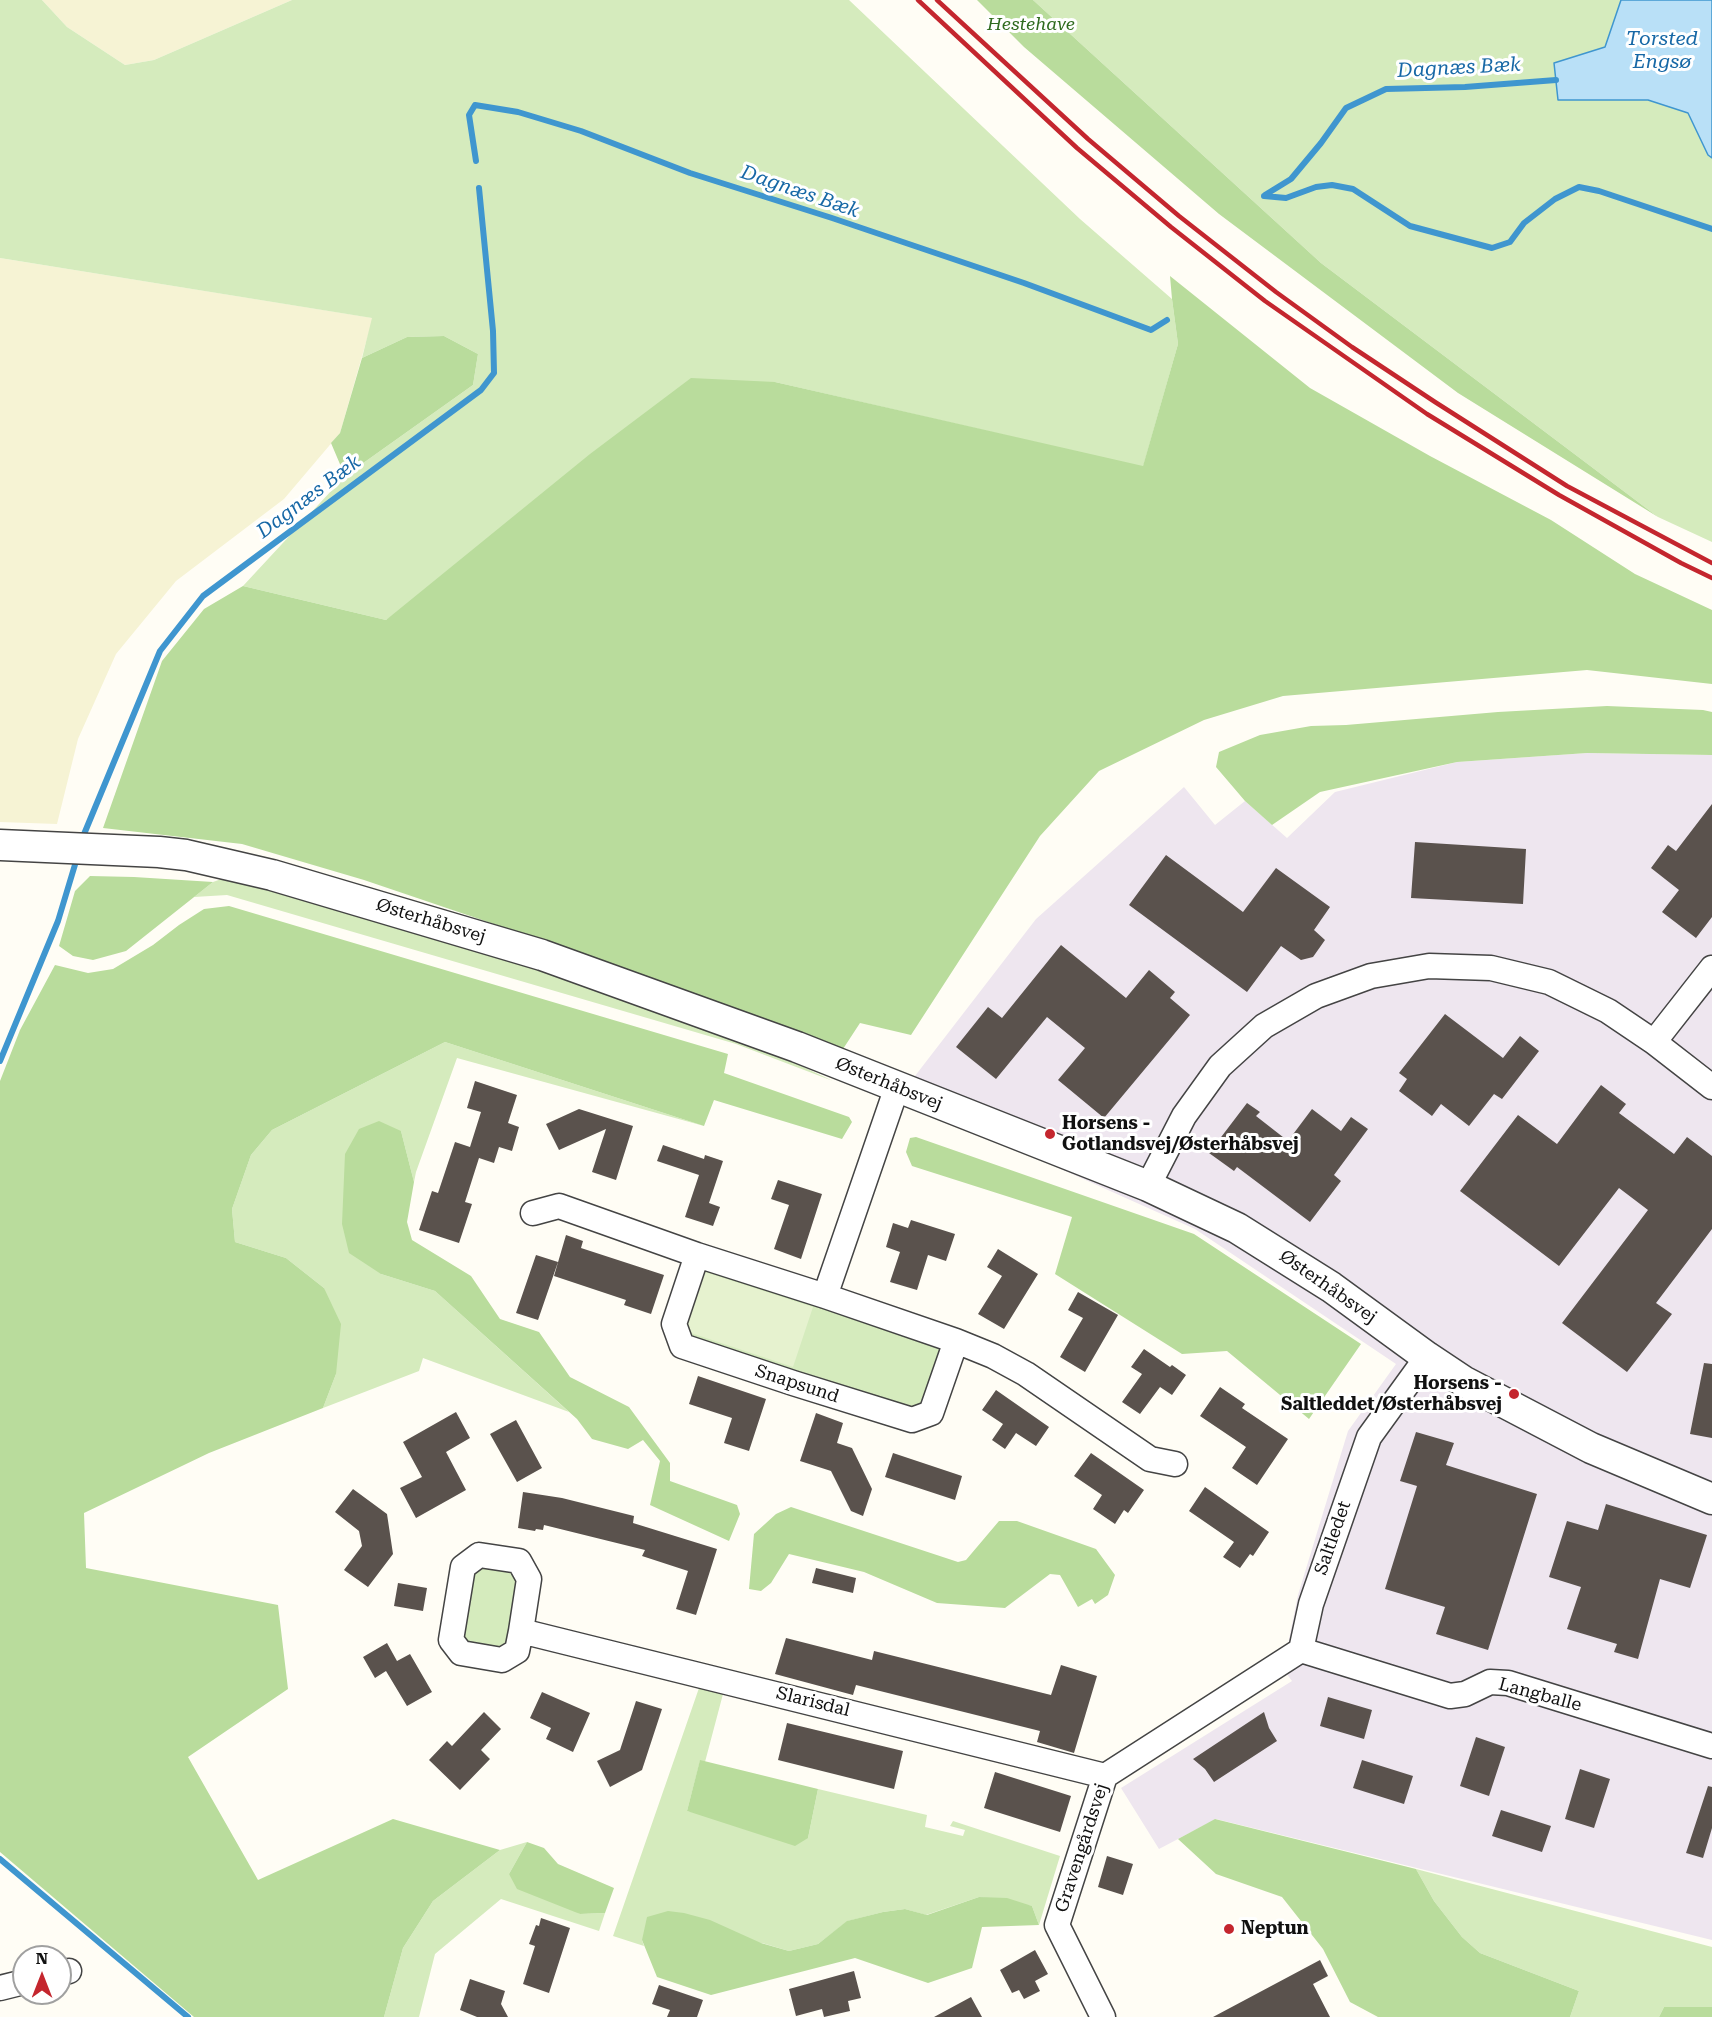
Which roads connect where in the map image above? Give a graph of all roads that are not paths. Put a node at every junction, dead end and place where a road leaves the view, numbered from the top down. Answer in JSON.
{"nodes":[{"id":1,"x":0,"y":845,"type":"edge"},
{"id":2,"x":1712,"y":968,"type":"edge"},
{"id":3,"x":1654,"y":1042,"type":"junction"},
{"id":4,"x":897,"y":1087,"type":"junction"},
{"id":5,"x":1712,"y":1087,"type":"edge"},
{"id":6,"x":1148,"y":1186,"type":"junction"},
{"id":7,"x":533,"y":1213,"type":"dead end"},
{"id":8,"x":697,"y":1255,"type":"junction"},
{"id":9,"x":825,"y":1296,"type":"junction"},
{"id":10,"x":956,"y":1341,"type":"junction"},
{"id":11,"x":1427,"y":1357,"type":"junction"},
{"id":12,"x":1175,"y":1464,"type":"dead end"},
{"id":13,"x":1712,"y":1499,"type":"edge"},
{"id":14,"x":521,"y":1630,"type":"junction"},
{"id":15,"x":1301,"y":1650,"type":"junction"},
{"id":16,"x":1712,"y":1746,"type":"edge"},
{"id":17,"x":1105,"y":1776,"type":"junction"},
{"id":18,"x":1102,"y":2017,"type":"edge"}],
"edges":[{"from":1,"to":4,"type":"street","name":"Østerhåbsvej"},
{"from":2,"to":3,"type":"street"},
{"from":3,"to":5,"type":"street"},
{"from":3,"to":6,"type":"street"},
{"from":4,"to":6,"type":"street","name":"Østerhåbsvej"},
{"from":4,"to":9,"type":"street"},
{"from":6,"to":11,"type":"street","name":"Østerhåbsvej"},
{"from":7,"to":8,"type":"street"},
{"from":8,"to":9,"type":"street"},
{"from":8,"to":10,"type":"street","name":"Snapsund"},
{"from":9,"to":10,"type":"street"},
{"from":10,"to":12,"type":"street"},
{"from":11,"to":13,"type":"street","name":"Østerhåbsvej"},
{"from":11,"to":15,"type":"street","name":"Saltledet"},
{"from":14,"to":14,"type":"street"},
{"from":14,"to":17,"type":"street","name":"Slarisdal"},
{"from":15,"to":16,"type":"street","name":"Langballe"},
{"from":15,"to":17,"type":"street","name":"Gravengårdsvej"},
{"from":17,"to":18,"type":"street","name":"Gravengårdsvej"}]}
